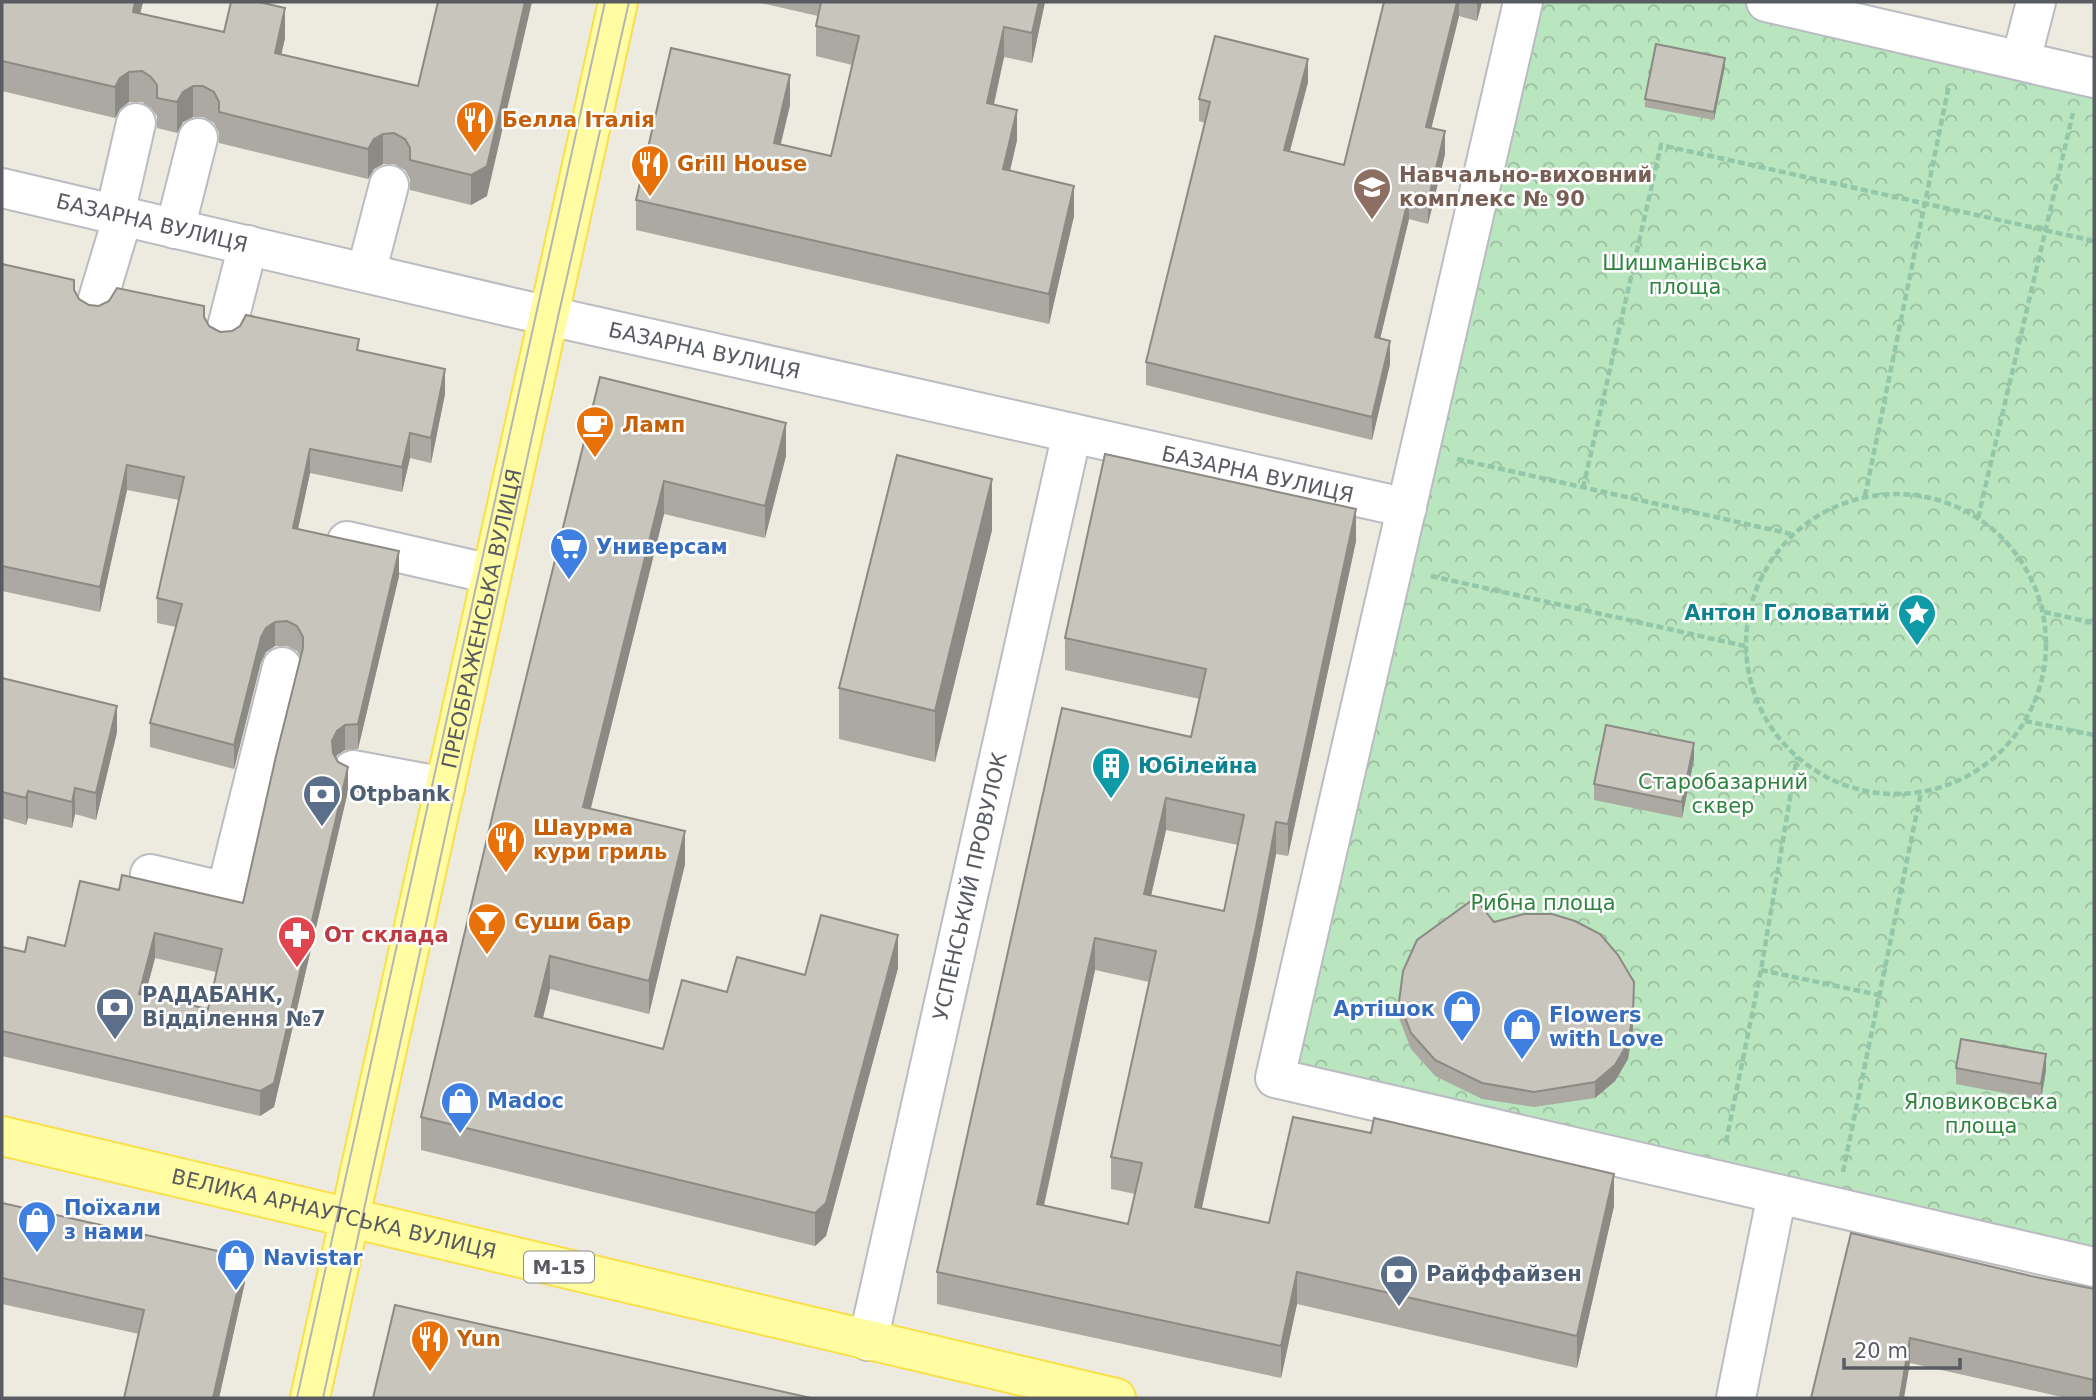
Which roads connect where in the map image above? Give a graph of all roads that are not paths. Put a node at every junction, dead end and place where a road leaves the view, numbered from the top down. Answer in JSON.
{"nodes":[{"id":1,"x":618,"y":2,"type":"edge"},
{"id":2,"x":1524,"y":2,"type":"edge"},
{"id":3,"x":1766,"y":2,"type":"edge"},
{"id":4,"x":2036,"y":2,"type":"edge"},
{"id":5,"x":2021,"y":60,"type":"junction"},
{"id":6,"x":2088,"y":76,"type":"edge"},
{"id":7,"x":136,"y":123,"type":"dead end"},
{"id":8,"x":198,"y":138,"type":"dead end"},
{"id":9,"x":389,"y":185,"type":"dead end"},
{"id":10,"x":2,"y":188,"type":"edge"},
{"id":11,"x":119,"y":215,"type":"junction"},
{"id":12,"x":176,"y":229,"type":"junction"},
{"id":13,"x":248,"y":245,"type":"junction"},
{"id":14,"x":366,"y":273,"type":"junction"},
{"id":15,"x":95,"y":309,"type":"edge"},
{"id":16,"x":548,"y":315,"type":"junction"},
{"id":17,"x":225,"y":335,"type":"edge"},
{"id":18,"x":1072,"y":433,"type":"junction"},
{"id":19,"x":1407,"y":508,"type":"junction"},
{"id":20,"x":330,"y":537,"type":"edge"},
{"id":21,"x":491,"y":574,"type":"junction"},
{"id":22,"x":282,"y":667,"type":"dead end"},
{"id":23,"x":353,"y":770,"type":"dead end"},
{"id":24,"x":445,"y":787,"type":"junction"},
{"id":25,"x":150,"y":874,"type":"dead end"},
{"id":26,"x":2,"y":1136,"type":"edge"},
{"id":27,"x":1777,"y":1194,"type":"junction"},
{"id":28,"x":350,"y":1218,"type":"junction"},
{"id":29,"x":2094,"y":1267,"type":"edge"},
{"id":30,"x":868,"y":1341,"type":"junction"},
{"id":31,"x":310,"y":1398,"type":"edge"},
{"id":32,"x":1116,"y":1398,"type":"edge"},
{"id":33,"x":1735,"y":1398,"type":"edge"}],
"edges":[{"from":1,"to":16,"type":"main road","name":"ПРЕОБРАЖЕНСЬКА ВУЛИЦЯ"},
{"from":2,"to":19,"type":"street"},
{"from":3,"to":5,"type":"street"},
{"from":4,"to":5,"type":"street"},
{"from":5,"to":6,"type":"street"},
{"from":7,"to":11,"type":"street"},
{"from":8,"to":12,"type":"street"},
{"from":9,"to":14,"type":"street"},
{"from":10,"to":11,"type":"street","name":"БАЗАРНА ВУЛИЦЯ"},
{"from":11,"to":12,"type":"street","name":"БАЗАРНА ВУЛИЦЯ"},
{"from":11,"to":15,"type":"street"},
{"from":12,"to":13,"type":"street","name":"БАЗАРНА ВУЛИЦЯ"},
{"from":13,"to":14,"type":"street","name":"БАЗАРНА ВУЛИЦЯ"},
{"from":13,"to":17,"type":"street"},
{"from":14,"to":16,"type":"street","name":"БАЗАРНА ВУЛИЦЯ"},
{"from":16,"to":18,"type":"street","name":"БАЗАРНА ВУЛИЦЯ"},
{"from":16,"to":21,"type":"main road","name":"ПРЕОБРАЖЕНСЬКА ВУЛИЦЯ"},
{"from":18,"to":19,"type":"street","name":"БАЗАРНА ВУЛИЦЯ"},
{"from":18,"to":30,"type":"street","name":"УСПЕНСЬКИЙ ПРОВУЛОК"},
{"from":19,"to":27,"type":"street"},
{"from":20,"to":21,"type":"street"},
{"from":21,"to":24,"type":"main road","name":"ПРЕОБРАЖЕНСЬКА ВУЛИЦЯ"},
{"from":22,"to":25,"type":"street"},
{"from":23,"to":24,"type":"street"},
{"from":24,"to":28,"type":"main road","name":"ПРЕОБРАЖЕНСЬКА ВУЛИЦЯ"},
{"from":26,"to":28,"type":"main road","name":"ВЕЛИКА АРНАУТСЬКА ВУЛИЦЯ","number":"М-15"},
{"from":27,"to":29,"type":"street"},
{"from":27,"to":33,"type":"street"},
{"from":28,"to":30,"type":"main road","name":"ВЕЛИКА АРНАУТСЬКА ВУЛИЦЯ","number":"М-15"},
{"from":28,"to":31,"type":"main road","name":"ПРЕОБРАЖЕНСЬКА ВУЛИЦЯ"},
{"from":30,"to":32,"type":"main road","name":"ВЕЛИКА АРНАУТСЬКА ВУЛИЦЯ","number":"М-15"}]}
